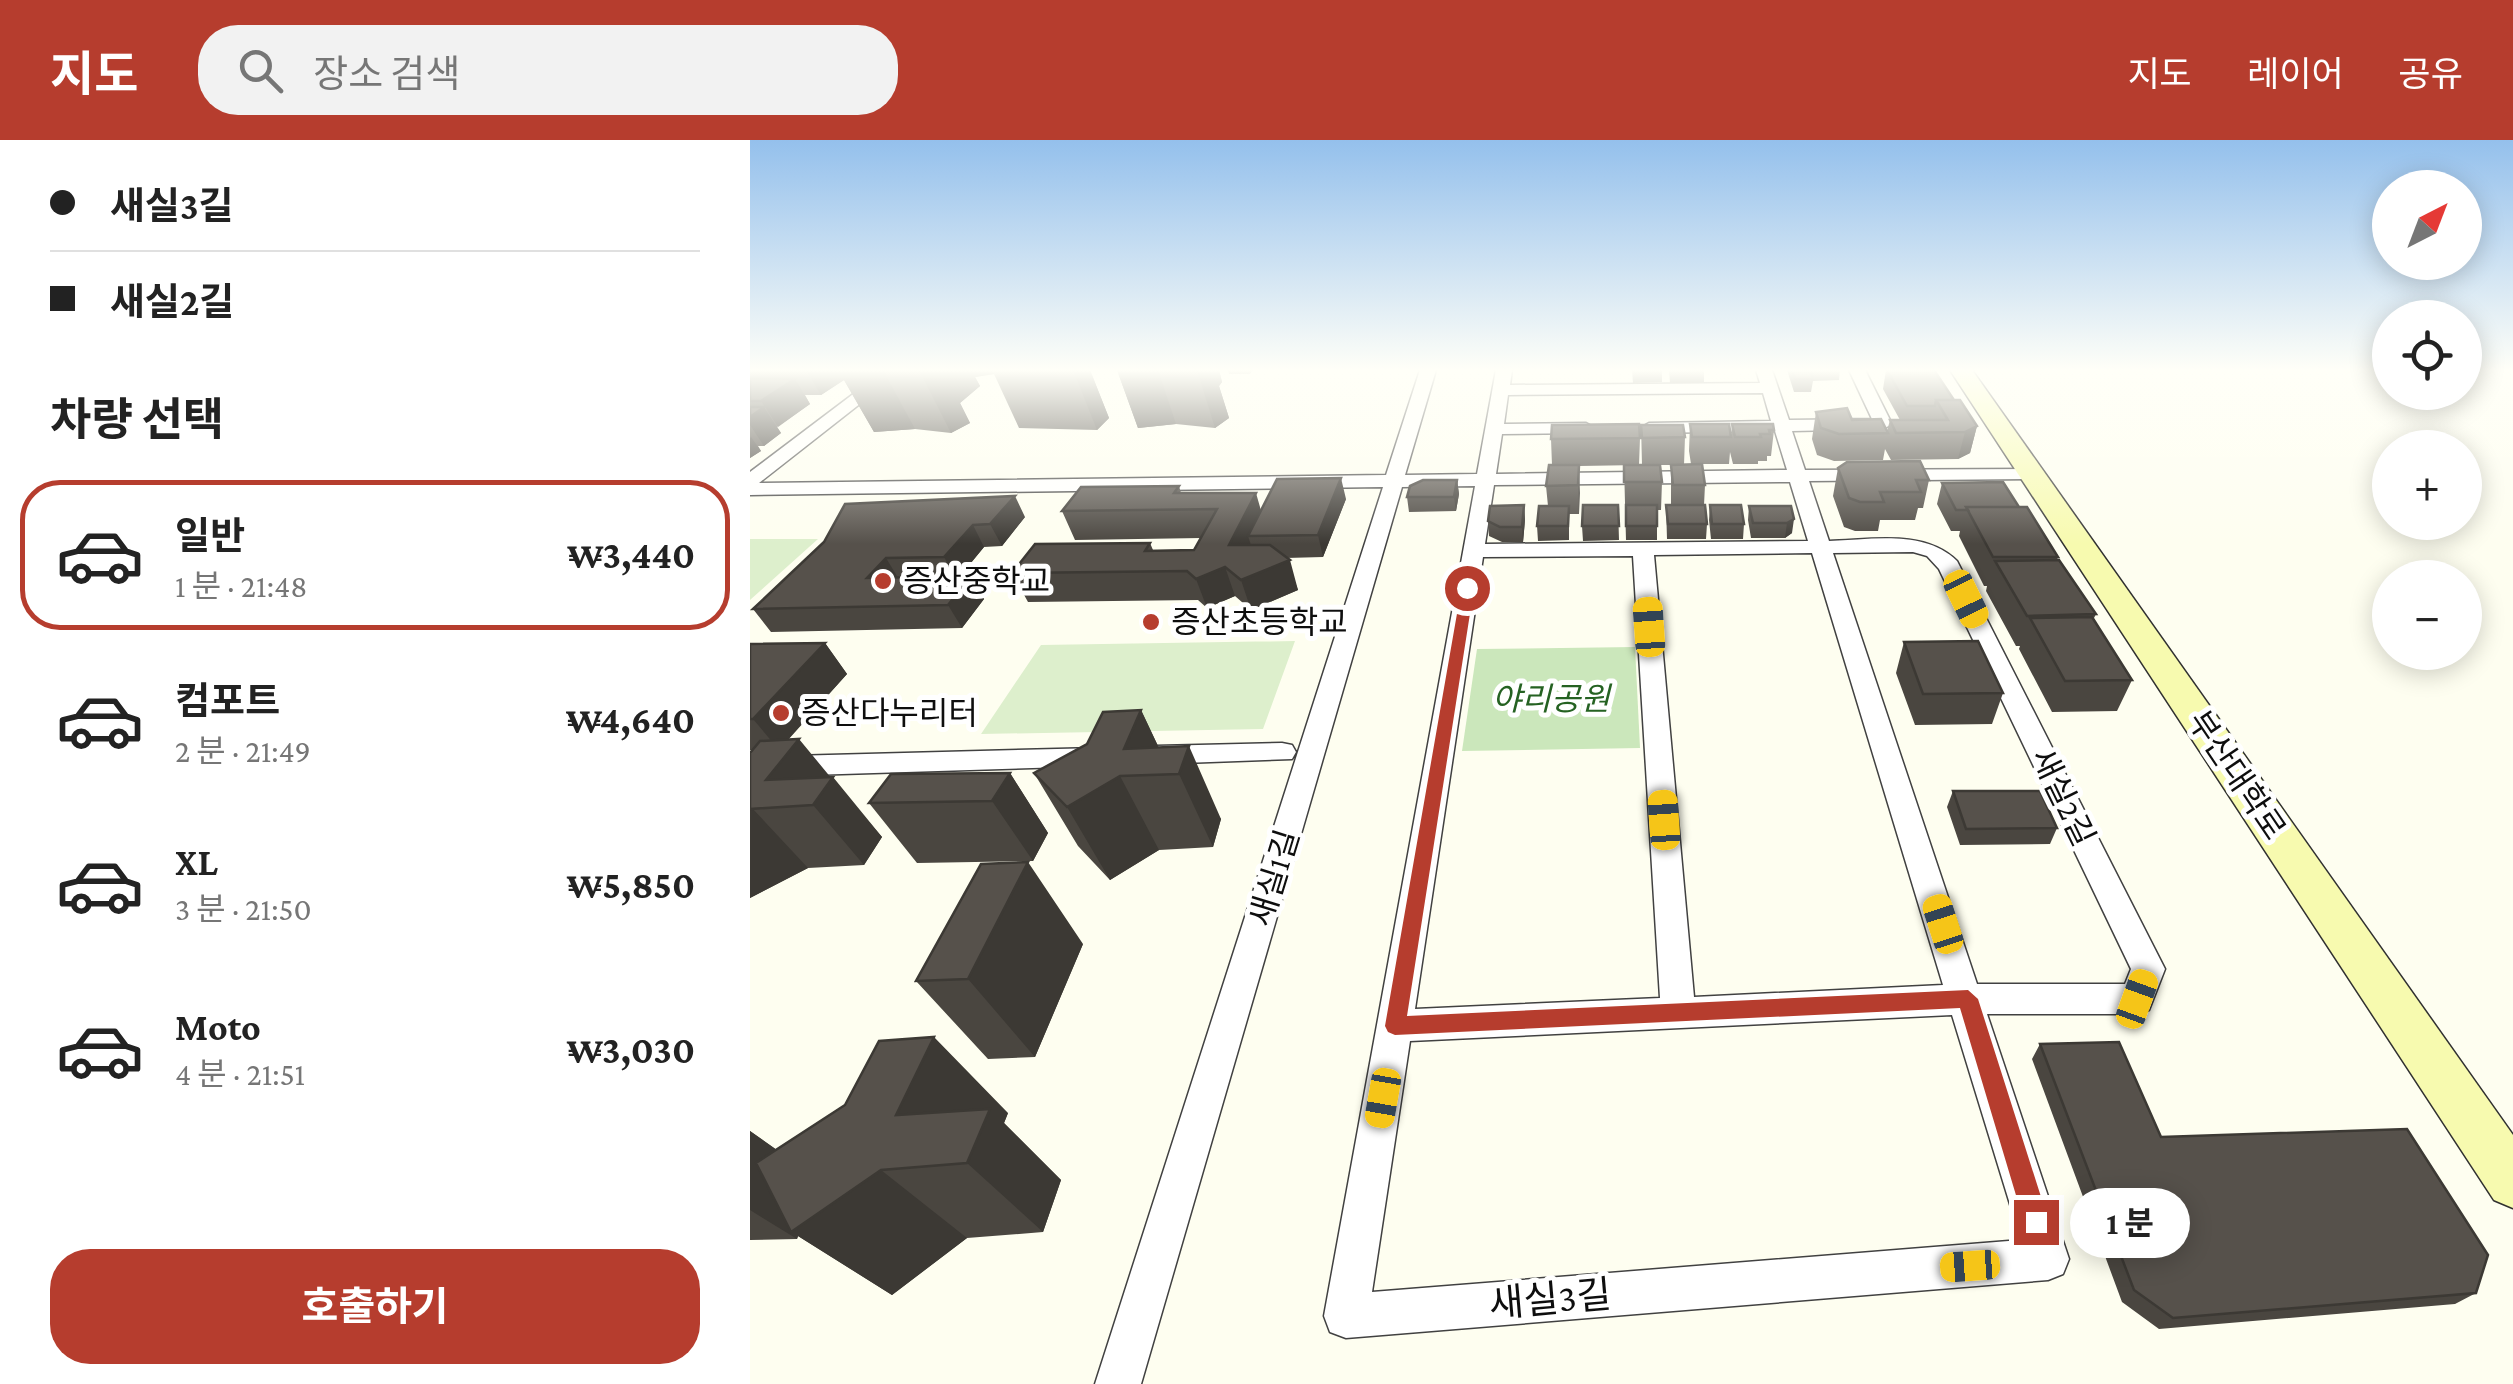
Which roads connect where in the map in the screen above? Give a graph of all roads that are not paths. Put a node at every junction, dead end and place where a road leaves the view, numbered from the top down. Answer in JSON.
{"nodes":[{"id":1,"x":822,"y":428,"type":"edge"},
{"id":2,"x":1410,"y":428,"type":"edge"},
{"id":3,"x":1616,"y":428,"type":"edge"},
{"id":4,"x":1783,"y":428,"type":"edge"},
{"id":5,"x":2000,"y":428,"type":"edge"},
{"id":6,"x":1494,"y":430,"type":"joint"},
{"id":7,"x":2031,"y":473,"type":"junction"},
{"id":8,"x":1798,"y":476,"type":"junction"},
{"id":9,"x":1484,"y":480,"type":"junction"},
{"id":10,"x":1394,"y":481,"type":"junction"},
{"id":11,"x":750,"y":485,"type":"edge"},
{"id":12,"x":1821,"y":546,"type":"junction"},
{"id":13,"x":1643,"y":550,"type":"junction"},
{"id":14,"x":1473,"y":551,"type":"junction"},
{"id":15,"x":1282,"y":752,"type":"dead end"},
{"id":16,"x":750,"y":767,"type":"edge"},
{"id":17,"x":1968,"y":999,"type":"junction"},
{"id":18,"x":1678,"y":1013,"type":"junction"},
{"id":19,"x":1395,"y":1026,"type":"junction"},
{"id":20,"x":2513,"y":1181,"type":"edge"},
{"id":21,"x":1118,"y":1384,"type":"edge"}],
"edges":[{"from":1,"to":11,"type":"street"},
{"from":2,"to":10,"type":"street","name":"새실1길"},
{"from":3,"to":6,"type":"street"},
{"from":4,"to":8,"type":"street"},
{"from":5,"to":7,"type":"street","name":"부산대학로"},
{"from":6,"to":9,"type":"street","name":"새실3길"},
{"from":7,"to":8,"type":"street"},
{"from":7,"to":20,"type":"street","name":"부산대학로"},
{"from":8,"to":9,"type":"street"},
{"from":8,"to":12,"type":"street"},
{"from":9,"to":10,"type":"street"},
{"from":9,"to":14,"type":"street","name":"새실3길"},
{"from":10,"to":11,"type":"street"},
{"from":10,"to":21,"type":"street","name":"새실1길"},
{"from":12,"to":13,"type":"street","name":"새실2길"},
{"from":12,"to":17,"type":"street"},
{"from":12,"to":17,"type":"street","name":"새실2길"},
{"from":13,"to":14,"type":"street"},
{"from":13,"to":18,"type":"street"},
{"from":14,"to":19,"type":"street","name":"새실3길"},
{"from":15,"to":16,"type":"street"},
{"from":17,"to":18,"type":"street"},
{"from":17,"to":19,"type":"street","name":"새실3길"},
{"from":18,"to":19,"type":"street"}]}
